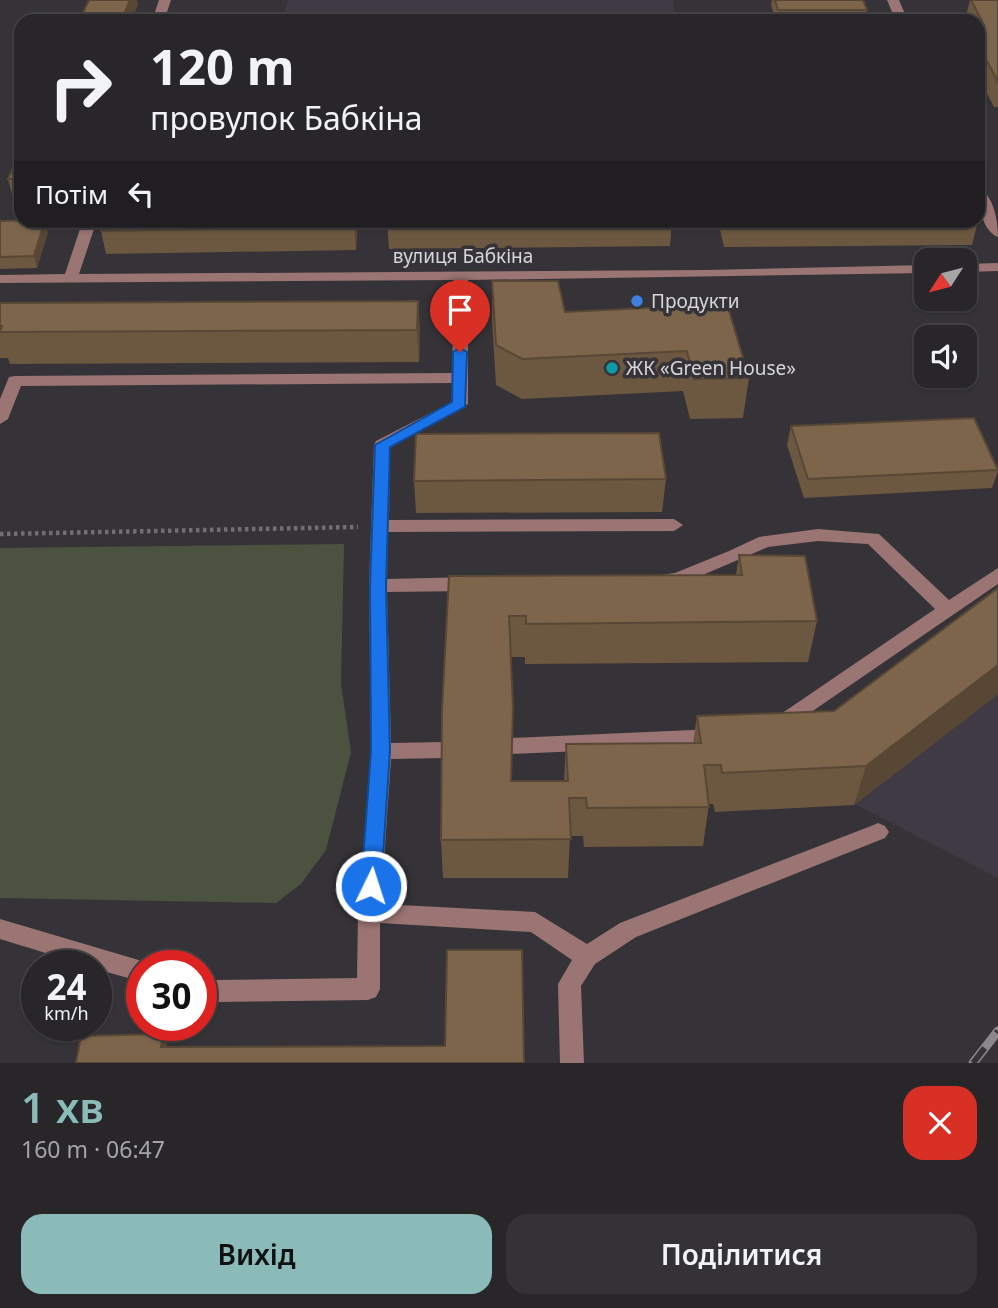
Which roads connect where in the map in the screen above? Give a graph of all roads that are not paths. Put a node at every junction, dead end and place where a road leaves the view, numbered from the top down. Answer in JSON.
{"nodes":[{"id":1,"x":985,"y":206,"type":"edge"},
{"id":2,"x":87,"y":228,"type":"edge"},
{"id":3,"x":998,"y":233,"type":"edge"},
{"id":4,"x":998,"y":267,"type":"edge"},
{"id":5,"x":977,"y":268,"type":"edge"},
{"id":6,"x":914,"y":269,"type":"edge"},
{"id":7,"x":461,"y":276,"type":"junction"},
{"id":8,"x":71,"y":278,"type":"junction"},
{"id":9,"x":0,"y":279,"type":"edge"},
{"id":10,"x":460,"y":378,"type":"junction"},
{"id":11,"x":0,"y":419,"type":"edge"},
{"id":12,"x":674,"y":525,"type":"dead end"},
{"id":13,"x":380,"y":526,"type":"junction"},
{"id":14,"x":998,"y":575,"type":"edge"},
{"id":15,"x":650,"y":580,"type":"edge"},
{"id":16,"x":487,"y":584,"type":"edge"},
{"id":17,"x":378,"y":586,"type":"junction"},
{"id":18,"x":948,"y":610,"type":"junction"},
{"id":19,"x":766,"y":735,"type":"edge"},
{"id":20,"x":739,"y":736,"type":"edge"},
{"id":21,"x":512,"y":746,"type":"edge"},
{"id":22,"x":444,"y":750,"type":"edge"},
{"id":23,"x":381,"y":751,"type":"junction"},
{"id":24,"x":878,"y":832,"type":"dead end"},
{"id":25,"x":369,"y":913,"type":"junction"},
{"id":26,"x":0,"y":929,"type":"edge"},
{"id":27,"x":587,"y":957,"type":"junction"},
{"id":28,"x":126,"y":967,"type":"edge"},
{"id":29,"x":217,"y":991,"type":"edge"},
{"id":30,"x":572,"y":1063,"type":"edge"}],
"edges":[{"from":1,"to":3,"type":"street"},
{"from":2,"to":8,"type":"street"},
{"from":4,"to":5,"type":"street"},
{"from":6,"to":7,"type":"street","name":"вулиця Бабкіна"},
{"from":7,"to":8,"type":"street","name":"вулиця Бабкіна"},
{"from":7,"to":10,"type":"street"},
{"from":8,"to":9,"type":"street","name":"вулиця Бабкіна"},
{"from":10,"to":11,"type":"street"},
{"from":10,"to":13,"type":"street"},
{"from":12,"to":13,"type":"street"},
{"from":13,"to":17,"type":"street"},
{"from":14,"to":18,"type":"street"},
{"from":15,"to":18,"type":"street"},
{"from":16,"to":17,"type":"street"},
{"from":17,"to":23,"type":"street"},
{"from":18,"to":19,"type":"street"},
{"from":20,"to":21,"type":"street"},
{"from":22,"to":23,"type":"street"},
{"from":23,"to":25,"type":"street"},
{"from":24,"to":27,"type":"street"},
{"from":25,"to":27,"type":"street"},
{"from":25,"to":29,"type":"street"},
{"from":26,"to":28,"type":"street"},
{"from":27,"to":30,"type":"street"}]}
